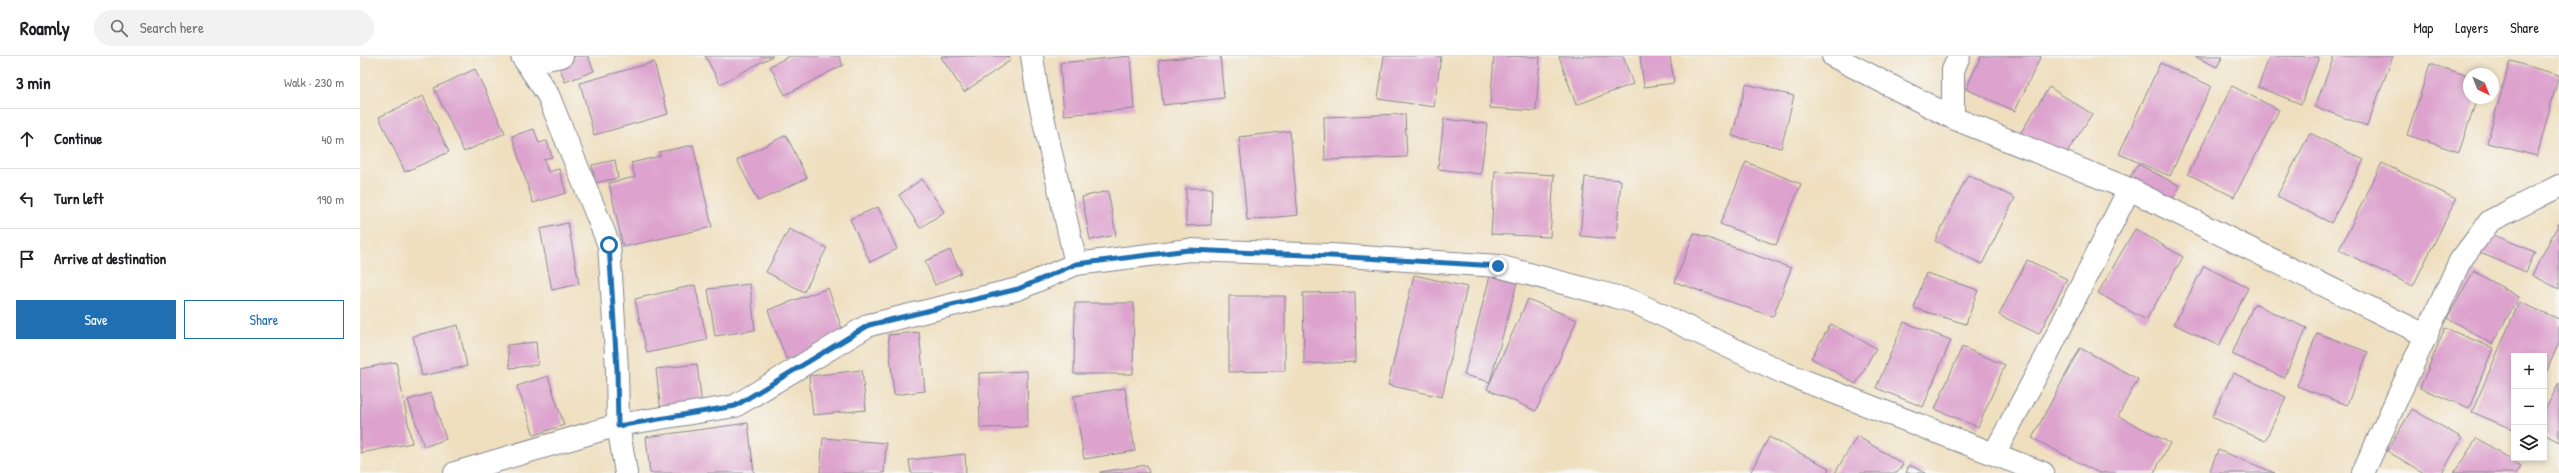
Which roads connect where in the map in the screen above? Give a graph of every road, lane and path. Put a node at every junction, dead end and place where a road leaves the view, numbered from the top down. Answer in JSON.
{"nodes":[{"id":1,"x":562,"y":56,"type":"edge"},
{"id":2,"x":1032,"y":56,"type":"edge"},
{"id":3,"x":1833,"y":56,"type":"edge"},
{"id":4,"x":1959,"y":56,"type":"edge"},
{"id":5,"x":524,"y":60,"type":"edge"},
{"id":6,"x":1953,"y":118,"type":"junction"},
{"id":7,"x":2558,"y":187,"type":"edge"},
{"id":8,"x":2129,"y":189,"type":"junction"},
{"id":9,"x":1076,"y":264,"type":"junction"},
{"id":10,"x":2427,"y":336,"type":"junction"},
{"id":11,"x":618,"y":426,"type":"junction"},
{"id":12,"x":1994,"y":454,"type":"junction"},
{"id":13,"x":455,"y":473,"type":"edge"},
{"id":14,"x":626,"y":473,"type":"edge"},
{"id":15,"x":2043,"y":473,"type":"edge"},
{"id":16,"x":2363,"y":473,"type":"edge"}],
"edges":[{"from":1,"to":5,"type":"street"},
{"from":2,"to":9,"type":"street"},
{"from":3,"to":6,"type":"street"},
{"from":4,"to":6,"type":"street"},
{"from":5,"to":11,"type":"street"},
{"from":6,"to":8,"type":"street"},
{"from":7,"to":10,"type":"street"},
{"from":8,"to":10,"type":"street"},
{"from":8,"to":12,"type":"street"},
{"from":9,"to":11,"type":"street"},
{"from":9,"to":12,"type":"street"},
{"from":10,"to":16,"type":"street"},
{"from":11,"to":13,"type":"street"},
{"from":11,"to":14,"type":"street"},
{"from":12,"to":15,"type":"street"}]}
